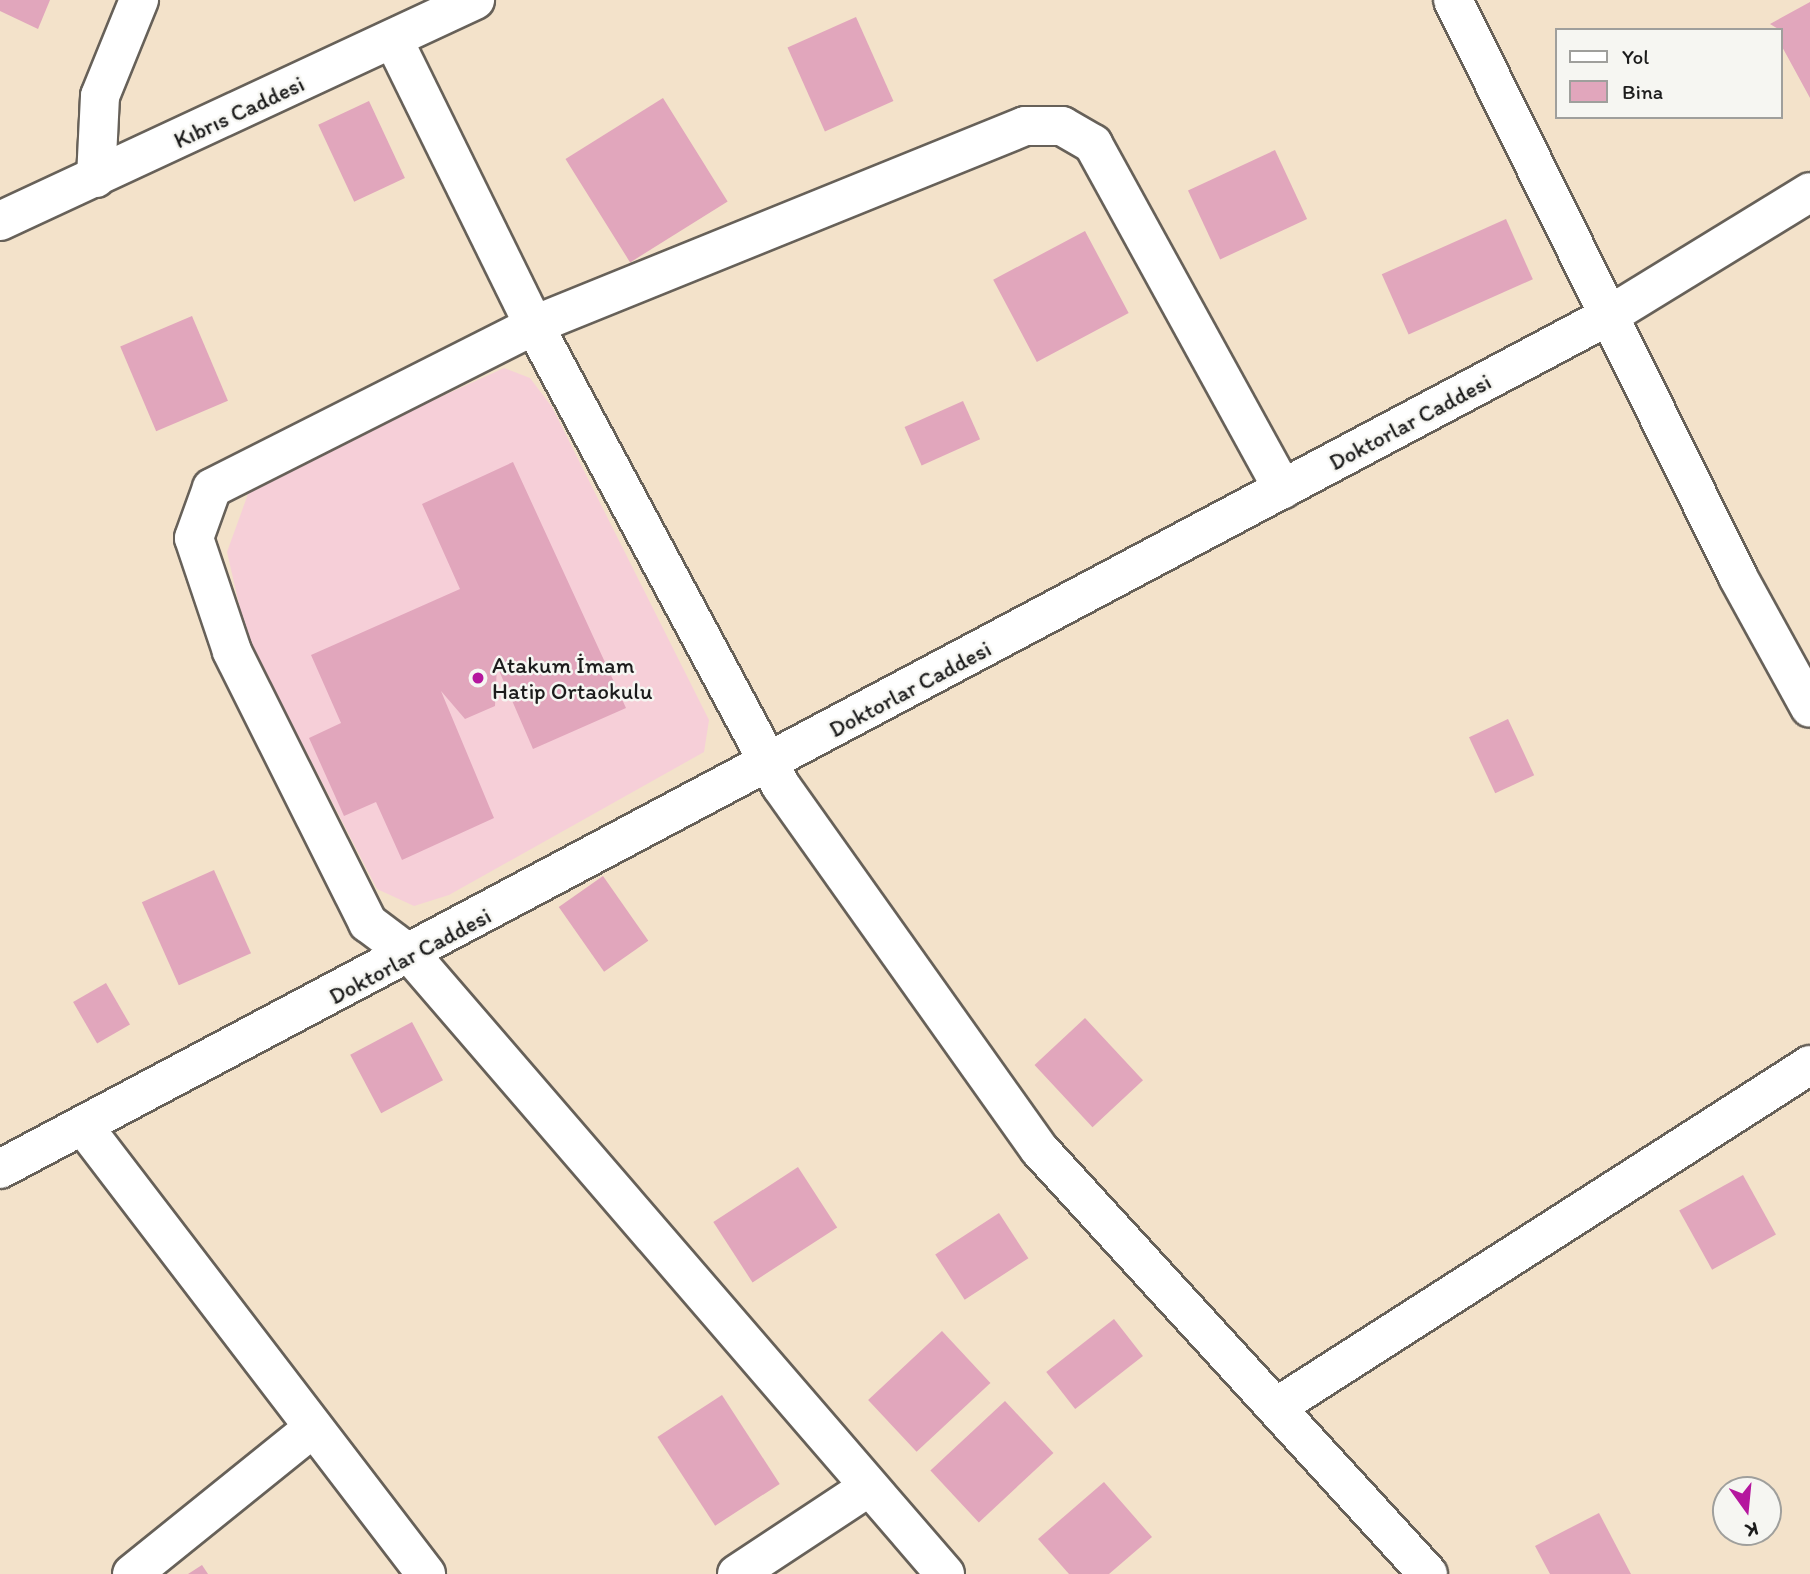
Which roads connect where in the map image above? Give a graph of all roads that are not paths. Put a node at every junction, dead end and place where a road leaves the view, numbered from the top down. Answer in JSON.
{"nodes":[{"id":1,"x":139,"y":0,"type":"edge"},
{"id":2,"x":475,"y":0,"type":"edge"},
{"id":3,"x":1453,"y":0,"type":"edge"},
{"id":4,"x":393,"y":39,"type":"junction"},
{"id":5,"x":96,"y":178,"type":"junction"},
{"id":6,"x":1810,"y":192,"type":"edge"},
{"id":7,"x":0,"y":220,"type":"edge"},
{"id":8,"x":1608,"y":316,"type":"junction"},
{"id":9,"x":534,"y":326,"type":"junction"},
{"id":10,"x":1283,"y":489,"type":"junction"},
{"id":11,"x":1810,"y":708,"type":"edge"},
{"id":12,"x":768,"y":766,"type":"junction"},
{"id":13,"x":412,"y":956,"type":"junction"},
{"id":14,"x":1810,"y":1065,"type":"edge"},
{"id":15,"x":84,"y":1127,"type":"junction"},
{"id":16,"x":0,"y":1169,"type":"edge"},
{"id":17,"x":1278,"y":1406,"type":"junction"},
{"id":18,"x":313,"y":1428,"type":"junction"},
{"id":19,"x":866,"y":1489,"type":"junction"},
{"id":20,"x":132,"y":1574,"type":"edge"},
{"id":21,"x":426,"y":1574,"type":"edge"},
{"id":22,"x":737,"y":1574,"type":"edge"},
{"id":23,"x":946,"y":1574,"type":"edge"},
{"id":24,"x":1428,"y":1574,"type":"edge"}],
"edges":[{"from":1,"to":5,"type":"street"},
{"from":2,"to":4,"type":"street","name":"Kıbrıs Caddesi"},
{"from":3,"to":8,"type":"street"},
{"from":4,"to":5,"type":"street","name":"Kıbrıs Caddesi"},
{"from":4,"to":9,"type":"street"},
{"from":5,"to":7,"type":"street","name":"Kıbrıs Caddesi"},
{"from":6,"to":8,"type":"street","name":"Doktorlar Caddesi"},
{"from":8,"to":10,"type":"street","name":"Doktorlar Caddesi"},
{"from":8,"to":11,"type":"street"},
{"from":9,"to":10,"type":"street"},
{"from":9,"to":12,"type":"street"},
{"from":9,"to":13,"type":"street"},
{"from":10,"to":12,"type":"street","name":"Doktorlar Caddesi"},
{"from":12,"to":13,"type":"street","name":"Doktorlar Caddesi"},
{"from":12,"to":17,"type":"street"},
{"from":13,"to":15,"type":"street","name":"Doktorlar Caddesi"},
{"from":13,"to":19,"type":"street"},
{"from":14,"to":17,"type":"street"},
{"from":15,"to":16,"type":"street","name":"Doktorlar Caddesi"},
{"from":15,"to":18,"type":"street"},
{"from":17,"to":24,"type":"street"},
{"from":18,"to":20,"type":"street"},
{"from":18,"to":21,"type":"street"},
{"from":19,"to":22,"type":"street"},
{"from":19,"to":23,"type":"street"}]}
